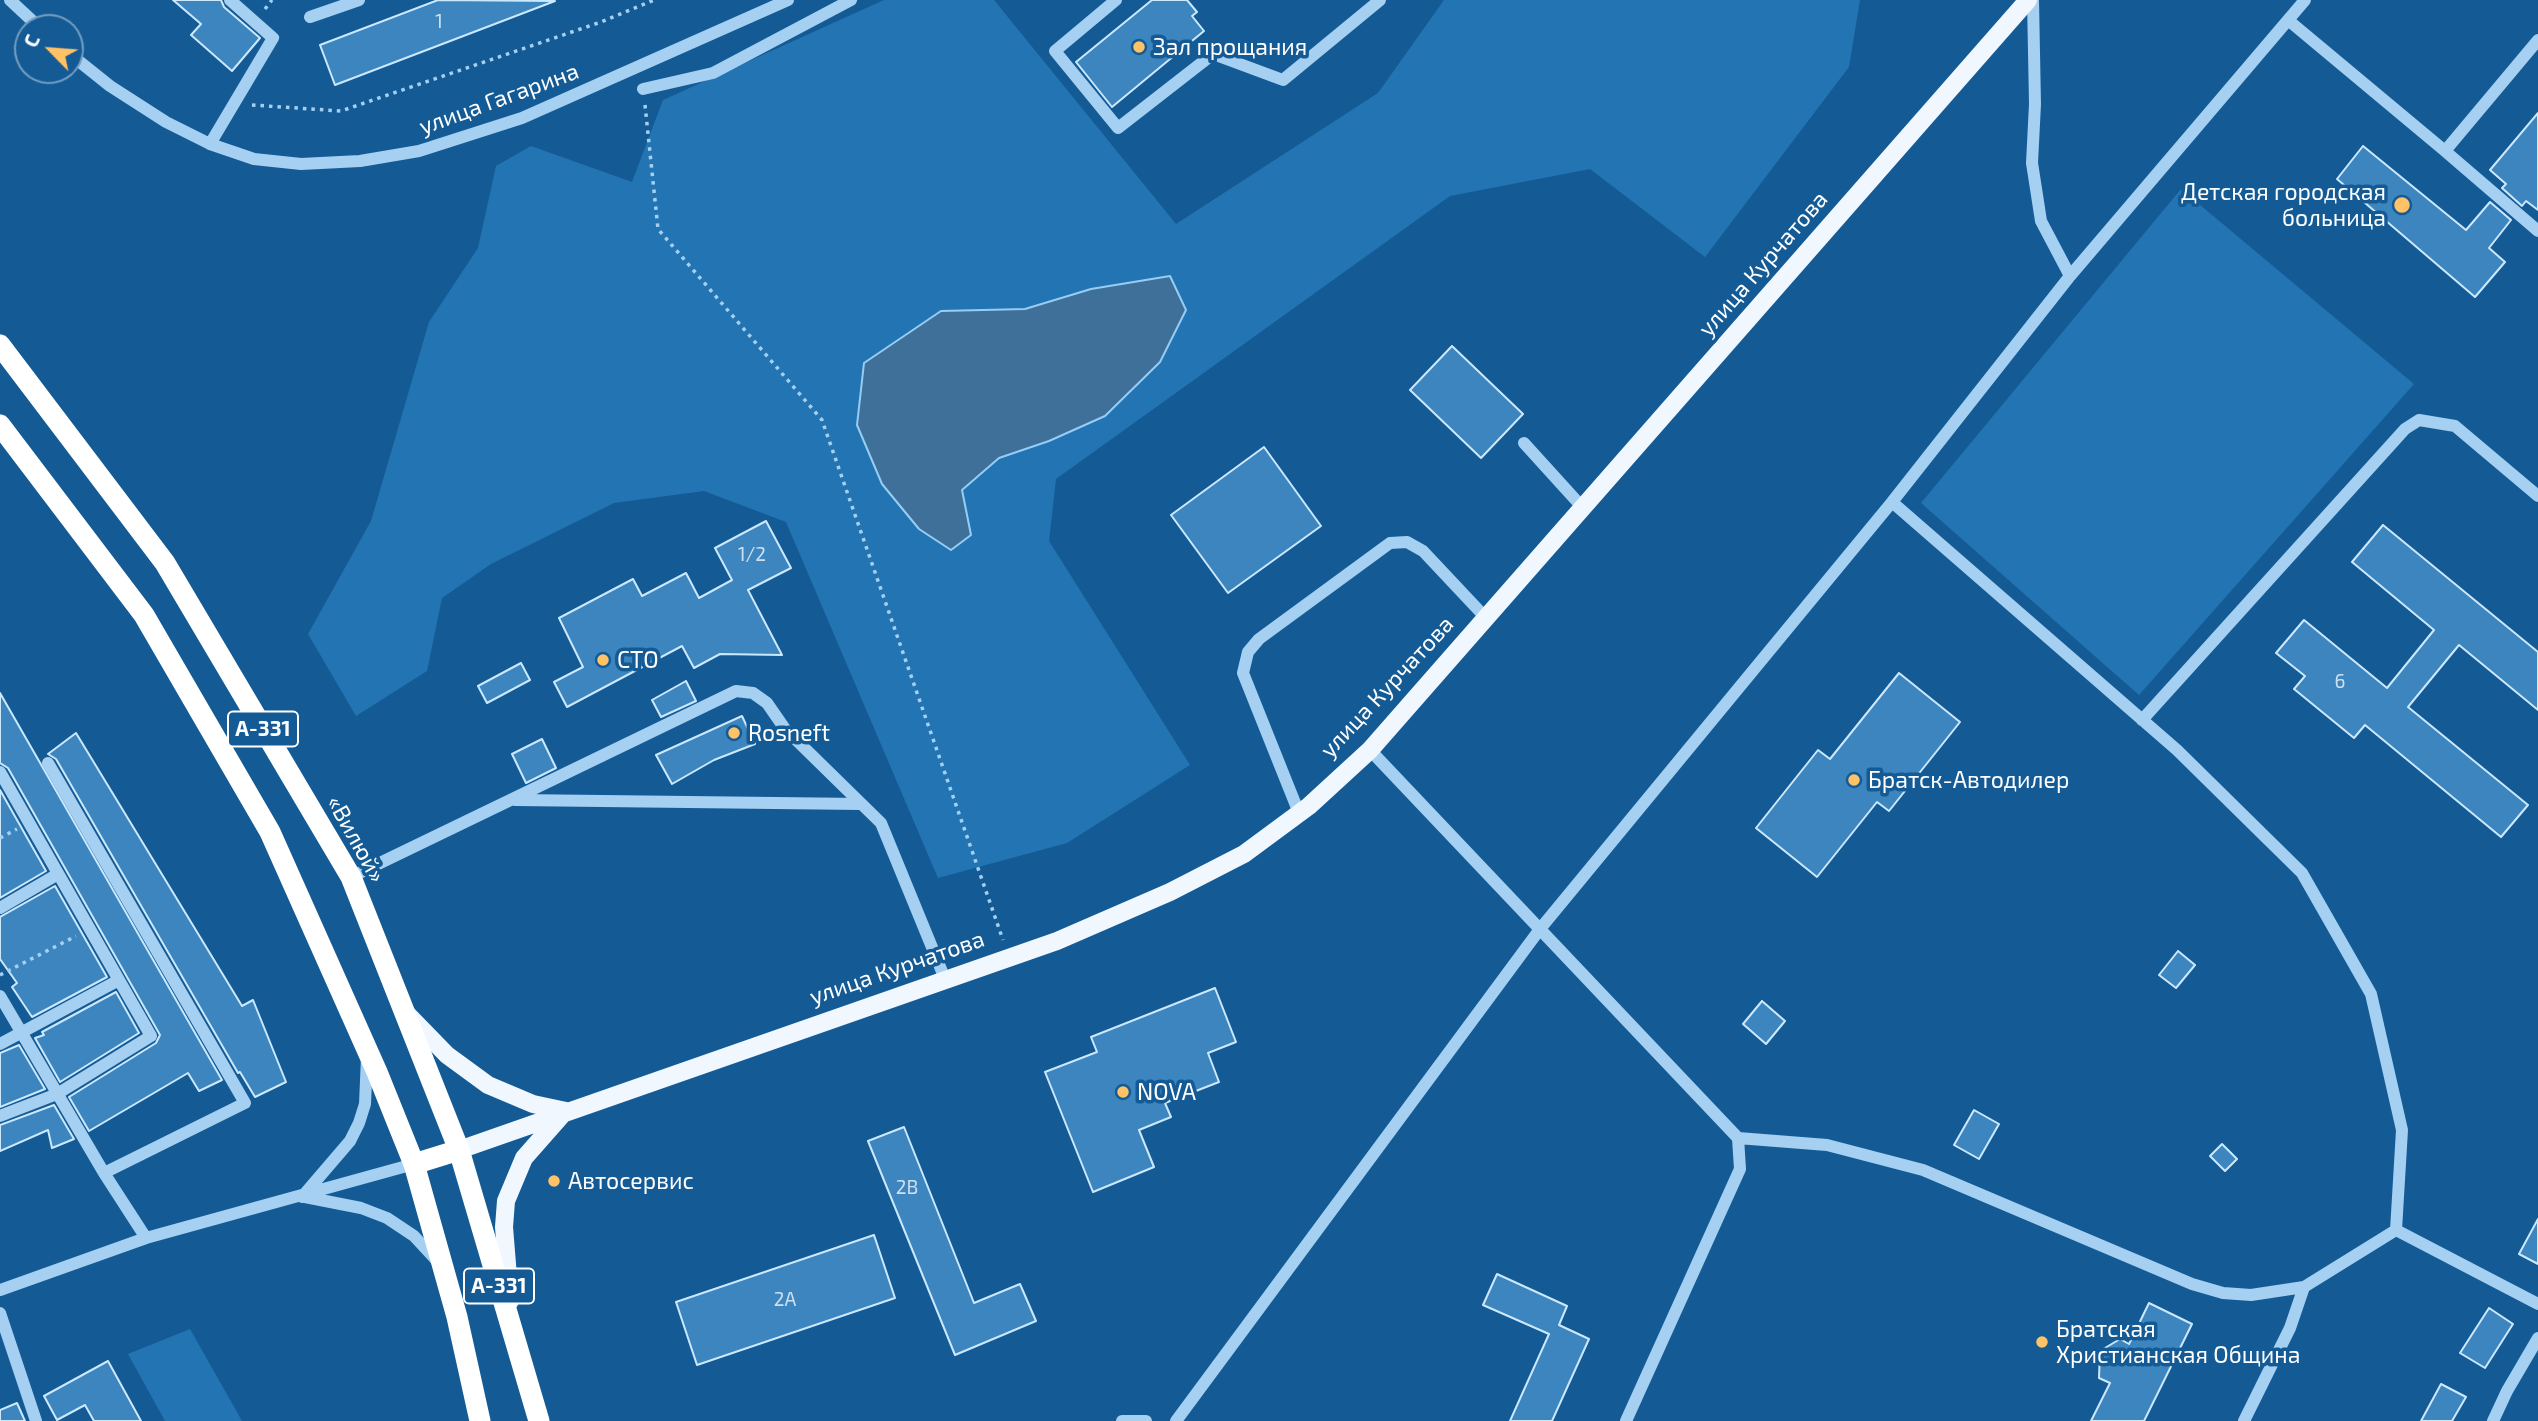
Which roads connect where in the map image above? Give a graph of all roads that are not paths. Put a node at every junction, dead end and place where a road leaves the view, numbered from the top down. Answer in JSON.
{"nodes":[{"id":1,"x":10,"y":0,"type":"edge"},
{"id":2,"x":230,"y":0,"type":"edge"},
{"id":3,"x":359,"y":0,"type":"edge"},
{"id":4,"x":788,"y":0,"type":"edge"},
{"id":5,"x":851,"y":0,"type":"edge"},
{"id":6,"x":1116,"y":0,"type":"edge"},
{"id":7,"x":1380,"y":0,"type":"edge"},
{"id":8,"x":2028,"y":0,"type":"edge"},
{"id":9,"x":2033,"y":0,"type":"edge"},
{"id":10,"x":2305,"y":0,"type":"edge"},
{"id":11,"x":25,"y":14,"type":"edge"},
{"id":12,"x":310,"y":17,"type":"dead end"},
{"id":13,"x":2288,"y":20,"type":"junction"},
{"id":14,"x":2538,"y":40,"type":"edge"},
{"id":15,"x":84,"y":65,"type":"edge"},
{"id":16,"x":643,"y":89,"type":"road end"},
{"id":17,"x":210,"y":144,"type":"junction"},
{"id":18,"x":2445,"y":151,"type":"junction"},
{"id":19,"x":2538,"y":231,"type":"edge"},
{"id":20,"x":2070,"y":276,"type":"junction"},
{"id":21,"x":0,"y":345,"type":"edge"},
{"id":22,"x":0,"y":425,"type":"edge"},
{"id":23,"x":1524,"y":443,"type":"dead end"},
{"id":24,"x":2538,"y":496,"type":"edge"},
{"id":25,"x":1892,"y":502,"type":"junction"},
{"id":26,"x":1583,"y":508,"type":"junction"},
{"id":27,"x":1486,"y":618,"type":"junction"},
{"id":28,"x":2143,"y":720,"type":"junction"},
{"id":29,"x":1370,"y":750,"type":"junction"},
{"id":30,"x":48,"y":762,"type":"dead end"},
{"id":31,"x":0,"y":772,"type":"edge"},
{"id":32,"x":510,"y":800,"type":"junction"},
{"id":33,"x":861,"y":803,"type":"junction"},
{"id":34,"x":1299,"y":813,"type":"junction"},
{"id":35,"x":58,"y":874,"type":"junction"},
{"id":36,"x":351,"y":877,"type":"junction"},
{"id":37,"x":0,"y":908,"type":"edge"},
{"id":38,"x":1540,"y":929,"type":"junction"},
{"id":39,"x":945,"y":979,"type":"junction"},
{"id":40,"x":119,"y":980,"type":"junction"},
{"id":41,"x":0,"y":996,"type":"edge"},
{"id":42,"x":407,"y":1014,"type":"junction"},
{"id":43,"x":23,"y":1034,"type":"junction"},
{"id":44,"x":0,"y":1044,"type":"edge"},
{"id":45,"x":367,"y":1049,"type":"junction"},
{"id":46,"x":57,"y":1094,"type":"junction"},
{"id":47,"x":566,"y":1111,"type":"junction"},
{"id":48,"x":0,"y":1116,"type":"edge"},
{"id":49,"x":1738,"y":1138,"type":"junction"},
{"id":50,"x":459,"y":1150,"type":"junction"},
{"id":51,"x":414,"y":1164,"type":"junction"},
{"id":52,"x":104,"y":1173,"type":"junction"},
{"id":53,"x":302,"y":1197,"type":"junction"},
{"id":54,"x":2396,"y":1230,"type":"junction"},
{"id":55,"x":146,"y":1238,"type":"junction"},
{"id":56,"x":445,"y":1269,"type":"junction"},
{"id":57,"x":2304,"y":1287,"type":"junction"},
{"id":58,"x":0,"y":1290,"type":"edge"},
{"id":59,"x":2538,"y":1304,"type":"edge"},
{"id":60,"x":0,"y":1313,"type":"edge"},
{"id":61,"x":512,"y":1326,"type":"junction"},
{"id":62,"x":2538,"y":1338,"type":"edge"},
{"id":63,"x":36,"y":1421,"type":"edge"},
{"id":64,"x":480,"y":1421,"type":"edge"},
{"id":65,"x":539,"y":1421,"type":"edge"},
{"id":66,"x":1122,"y":1421,"type":"edge"},
{"id":67,"x":1146,"y":1421,"type":"edge"},
{"id":68,"x":1176,"y":1421,"type":"edge"},
{"id":69,"x":1626,"y":1421,"type":"edge"},
{"id":70,"x":2244,"y":1421,"type":"edge"},
{"id":71,"x":2493,"y":1421,"type":"edge"}],
"edges":[{"from":1,"to":11,"type":"street"},
{"from":2,"to":17,"type":"street"},
{"from":3,"to":12,"type":"street"},
{"from":4,"to":17,"type":"street","name":"улица Гагарина"},
{"from":5,"to":16,"type":"street"},
{"from":6,"to":7,"type":"street"},
{"from":8,"to":26,"type":"main road","name":"улица Курчатова"},
{"from":9,"to":20,"type":"street"},
{"from":10,"to":13,"type":"street"},
{"from":13,"to":18,"type":"street"},
{"from":13,"to":20,"type":"street"},
{"from":14,"to":18,"type":"street"},
{"from":15,"to":17,"type":"street","name":"улица Гагарина"},
{"from":18,"to":19,"type":"street"},
{"from":20,"to":25,"type":"street"},
{"from":21,"to":36,"type":"highway","name":"«Вилюй»","number":"А-331"},
{"from":22,"to":45,"type":"highway","number":"А-331"},
{"from":23,"to":26,"type":"street"},
{"from":24,"to":28,"type":"street"},
{"from":25,"to":28,"type":"street"},
{"from":25,"to":38,"type":"street"},
{"from":26,"to":27,"type":"main road","name":"улица Курчатова"},
{"from":27,"to":29,"type":"main road","name":"улица Курчатова"},
{"from":27,"to":34,"type":"street"},
{"from":28,"to":54,"type":"street"},
{"from":29,"to":34,"type":"main road","name":"улица Курчатова"},
{"from":29,"to":38,"type":"street"},
{"from":30,"to":52,"type":"street"},
{"from":31,"to":35,"type":"street"},
{"from":32,"to":33,"type":"street"},
{"from":32,"to":33,"type":"street"},
{"from":32,"to":36,"type":"street"},
{"from":33,"to":39,"type":"street"},
{"from":34,"to":39,"type":"main road","name":"улица Курчатова"},
{"from":35,"to":37,"type":"street"},
{"from":35,"to":40,"type":"street"},
{"from":36,"to":42,"type":"highway","name":"«Вилюй»","number":"А-331"},
{"from":38,"to":49,"type":"street"},
{"from":38,"to":68,"type":"street"},
{"from":39,"to":47,"type":"main road","name":"улица Курчатова"},
{"from":40,"to":43,"type":"street"},
{"from":40,"to":46,"type":"street"},
{"from":41,"to":43,"type":"street"},
{"from":42,"to":47,"type":"main road"},
{"from":42,"to":50,"type":"highway","name":"«Вилюй»","number":"А-331"},
{"from":43,"to":44,"type":"street"},
{"from":43,"to":46,"type":"street"},
{"from":45,"to":51,"type":"highway","number":"А-331"},
{"from":45,"to":53,"type":"street"},
{"from":46,"to":48,"type":"street"},
{"from":46,"to":52,"type":"street"},
{"from":47,"to":50,"type":"main road","name":"улица Курчатова"},
{"from":47,"to":61,"type":"main road"},
{"from":49,"to":57,"type":"street"},
{"from":49,"to":69,"type":"street"},
{"from":50,"to":51,"type":"highway","name":"улица Курчатова"},
{"from":50,"to":61,"type":"highway","name":"«Вилюй»","number":"А-331"},
{"from":51,"to":53,"type":"street"},
{"from":51,"to":56,"type":"highway","number":"А-331"},
{"from":52,"to":55,"type":"street"},
{"from":53,"to":55,"type":"street"},
{"from":53,"to":56,"type":"street"},
{"from":54,"to":57,"type":"street"},
{"from":54,"to":59,"type":"street"},
{"from":55,"to":58,"type":"street"},
{"from":56,"to":64,"type":"highway","number":"А-331"},
{"from":57,"to":70,"type":"street"},
{"from":60,"to":63,"type":"street"},
{"from":61,"to":65,"type":"highway","name":"«Вилюй»","number":"А-331"},
{"from":62,"to":71,"type":"street"},
{"from":66,"to":67,"type":"street"}]}
